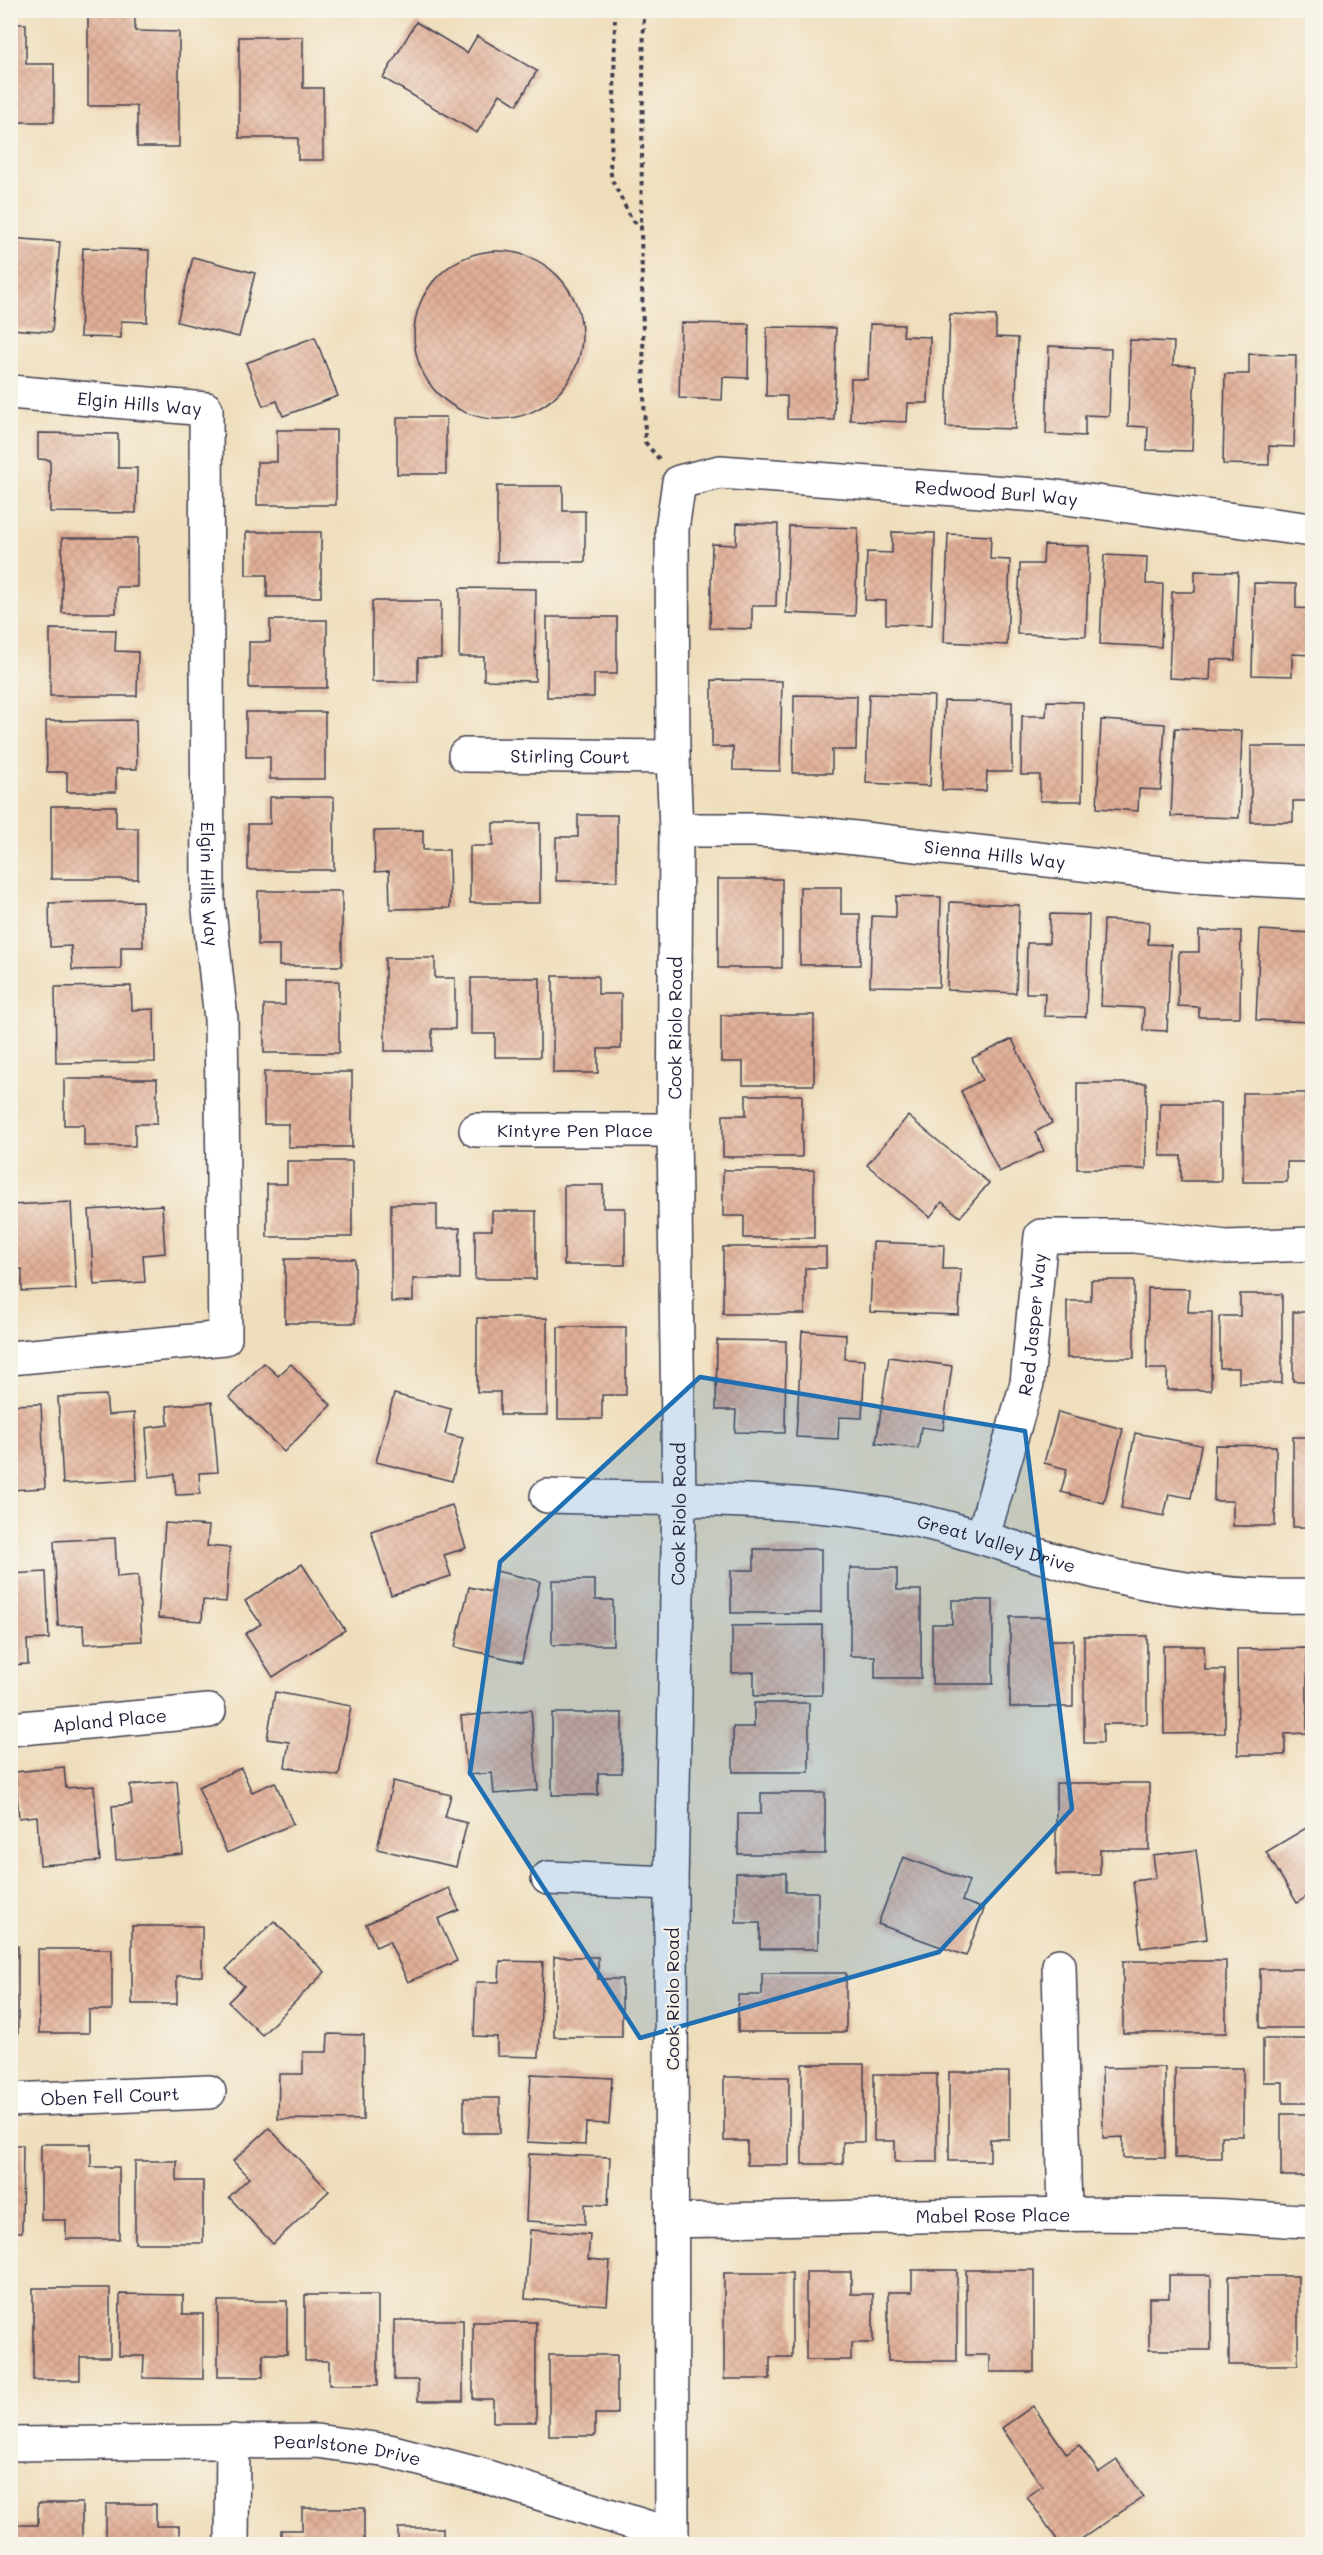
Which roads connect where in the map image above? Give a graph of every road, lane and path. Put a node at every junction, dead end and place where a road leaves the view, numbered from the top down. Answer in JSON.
{"nodes":[{"id":1,"x":615,"y":10,"type":"edge"},
{"id":2,"x":644,"y":10,"type":"edge"},
{"id":3,"x":641,"y":227,"type":"junction"},
{"id":4,"x":10,"y":392,"type":"edge"},
{"id":5,"x":679,"y":482,"type":"junction"},
{"id":6,"x":1312,"y":530,"type":"edge"},
{"id":7,"x":465,"y":755,"type":"dead end"},
{"id":8,"x":673,"y":757,"type":"junction"},
{"id":9,"x":676,"y":830,"type":"junction"},
{"id":10,"x":1312,"y":882,"type":"edge"},
{"id":11,"x":476,"y":1131,"type":"dead end"},
{"id":12,"x":674,"y":1131,"type":"junction"},
{"id":13,"x":1312,"y":1244,"type":"edge"},
{"id":14,"x":10,"y":1358,"type":"edge"},
{"id":15,"x":547,"y":1496,"type":"dead end"},
{"id":16,"x":679,"y":1500,"type":"junction"},
{"id":17,"x":983,"y":1536,"type":"junction"},
{"id":18,"x":1312,"y":1596,"type":"edge"},
{"id":19,"x":209,"y":1711,"type":"dead end"},
{"id":20,"x":10,"y":1729,"type":"edge"},
{"id":21,"x":548,"y":1878,"type":"dead end"},
{"id":22,"x":671,"y":1883,"type":"junction"},
{"id":23,"x":1059,"y":1965,"type":"dead end"},
{"id":24,"x":209,"y":2092,"type":"dead end"},
{"id":25,"x":10,"y":2100,"type":"edge"},
{"id":26,"x":1065,"y":2215,"type":"junction"},
{"id":27,"x":672,"y":2221,"type":"junction"},
{"id":28,"x":1312,"y":2221,"type":"edge"},
{"id":29,"x":233,"y":2441,"type":"junction"},
{"id":30,"x":10,"y":2444,"type":"edge"},
{"id":31,"x":672,"y":2540,"type":"edge"},
{"id":32,"x":232,"y":2544,"type":"edge"}],
"edges":[{"from":1,"to":3,"type":"path"},
{"from":2,"to":3,"type":"path"},
{"from":3,"to":5,"type":"path"},
{"from":4,"to":14,"type":"street","name":"Elgin Hills Way"},
{"from":5,"to":6,"type":"street","name":"Redwood Burl Way"},
{"from":5,"to":8,"type":"street","name":"Cook Riolo Road"},
{"from":7,"to":8,"type":"street","name":"Stirling Court"},
{"from":8,"to":9,"type":"street","name":"Cook Riolo Road"},
{"from":9,"to":10,"type":"street","name":"Sienna Hills Way"},
{"from":9,"to":12,"type":"street","name":"Cook Riolo Road"},
{"from":11,"to":12,"type":"street","name":"Kintyre Pen Place"},
{"from":12,"to":16,"type":"street","name":"Cook Riolo Road"},
{"from":13,"to":17,"type":"street","name":"Red Jasper Way"},
{"from":15,"to":16,"type":"street","name":"Great Valley Drive"},
{"from":16,"to":17,"type":"street","name":"Great Valley Drive"},
{"from":16,"to":22,"type":"street","name":"Cook Riolo Road"},
{"from":17,"to":18,"type":"street","name":"Great Valley Drive"},
{"from":19,"to":20,"type":"street","name":"Apland Place"},
{"from":21,"to":22,"type":"street"},
{"from":22,"to":27,"type":"street","name":"Cook Riolo Road"},
{"from":23,"to":26,"type":"street"},
{"from":24,"to":25,"type":"street","name":"Oben Fell Court"},
{"from":26,"to":27,"type":"street","name":"Mabel Rose Place"},
{"from":26,"to":28,"type":"street","name":"Mabel Rose Place"},
{"from":27,"to":31,"type":"street","name":"Cook Riolo Road"},
{"from":29,"to":30,"type":"street","name":"Pearlstone Drive"},
{"from":29,"to":31,"type":"street","name":"Pearlstone Drive"},
{"from":29,"to":32,"type":"street"}]}
